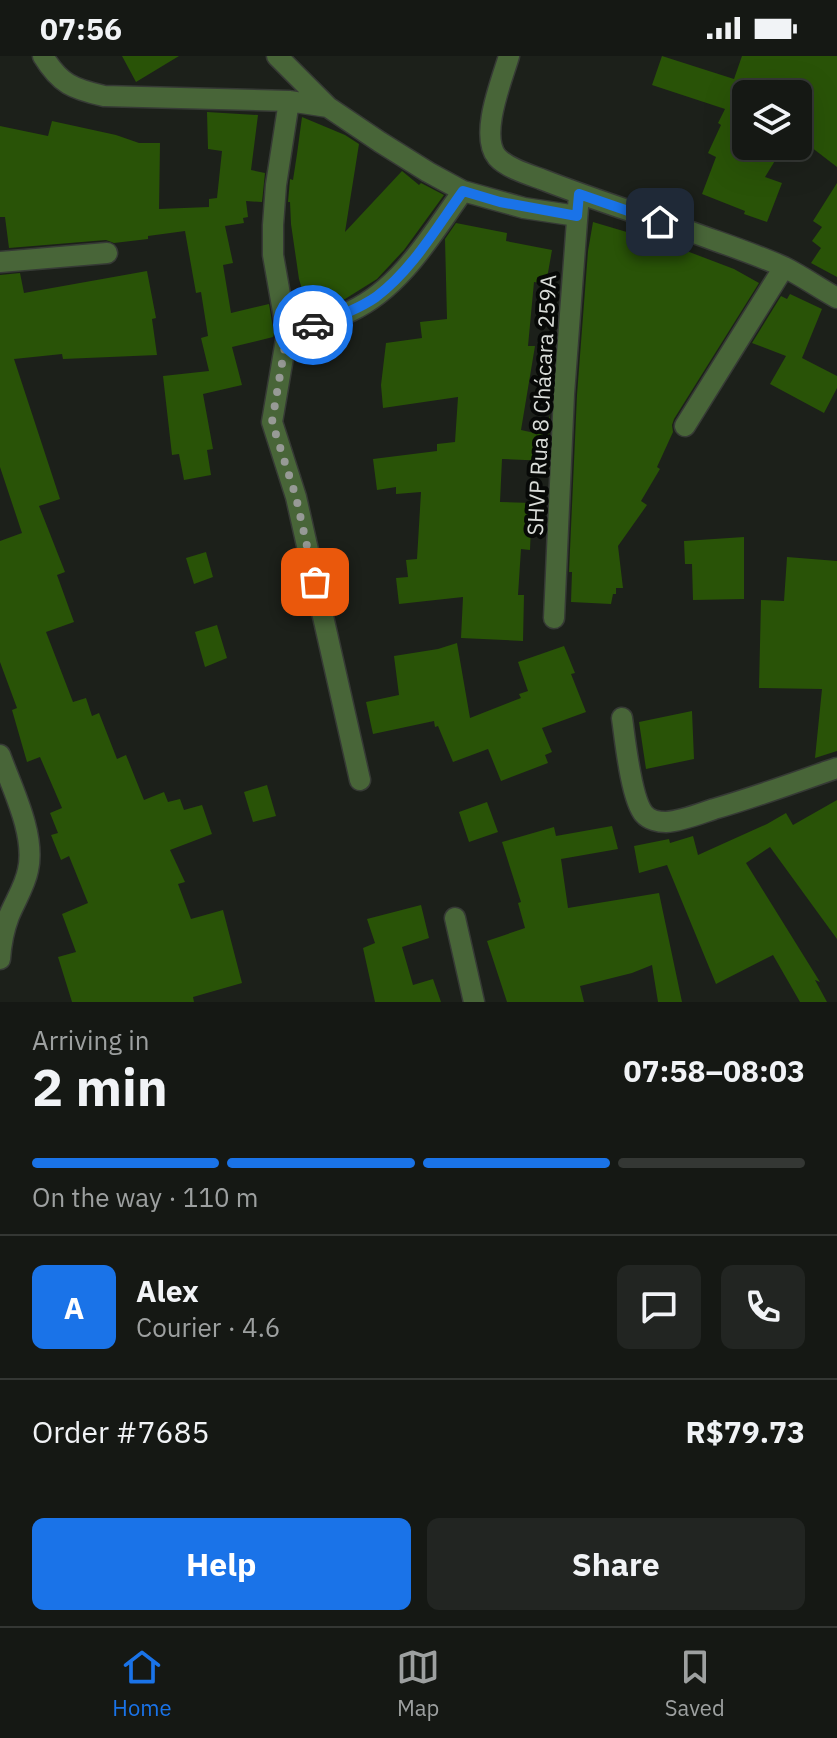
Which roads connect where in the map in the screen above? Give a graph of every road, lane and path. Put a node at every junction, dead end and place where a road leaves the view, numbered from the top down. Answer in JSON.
{"nodes":[{"id":1,"x":43,"y":56,"type":"edge"},
{"id":2,"x":277,"y":56,"type":"edge"},
{"id":3,"x":509,"y":56,"type":"edge"},
{"id":4,"x":289,"y":101,"type":"junction"},
{"id":5,"x":328,"y":107,"type":"junction"},
{"id":6,"x":463,"y":191,"type":"junction"},
{"id":7,"x":579,"y":194,"type":"junction"},
{"id":8,"x":577,"y":216,"type":"junction"},
{"id":9,"x":107,"y":253,"type":"dead end"},
{"id":10,"x":0,"y":262,"type":"edge"},
{"id":11,"x":784,"y":267,"type":"junction"},
{"id":12,"x":837,"y":298,"type":"edge"},
{"id":13,"x":287,"y":334,"type":"junction"},
{"id":14,"x":685,"y":426,"type":"dead end"},
{"id":15,"x":554,"y":618,"type":"dead end"},
{"id":16,"x":622,"y":718,"type":"dead end"},
{"id":17,"x":0,"y":755,"type":"edge"},
{"id":18,"x":837,"y":768,"type":"edge"},
{"id":19,"x":360,"y":780,"type":"dead end"},
{"id":20,"x":455,"y":918,"type":"dead end"},
{"id":21,"x":0,"y":950,"type":"edge"},
{"id":22,"x":474,"y":1002,"type":"edge"}],
"edges":[{"from":1,"to":4,"type":"street"},
{"from":2,"to":5,"type":"street"},
{"from":3,"to":7,"type":"street"},
{"from":4,"to":5,"type":"street"},
{"from":4,"to":13,"type":"street"},
{"from":5,"to":6,"type":"street"},
{"from":6,"to":8,"type":"street"},
{"from":6,"to":13,"type":"street"},
{"from":7,"to":8,"type":"street","name":"SHVP Rua 8 Chácara 259A"},
{"from":7,"to":11,"type":"street"},
{"from":8,"to":15,"type":"street","name":"SHVP Rua 8 Chácara 259A"},
{"from":9,"to":10,"type":"street"},
{"from":11,"to":12,"type":"street"},
{"from":11,"to":14,"type":"street"},
{"from":13,"to":19,"type":"street"},
{"from":16,"to":18,"type":"street"},
{"from":17,"to":21,"type":"street"},
{"from":20,"to":22,"type":"street"}]}
